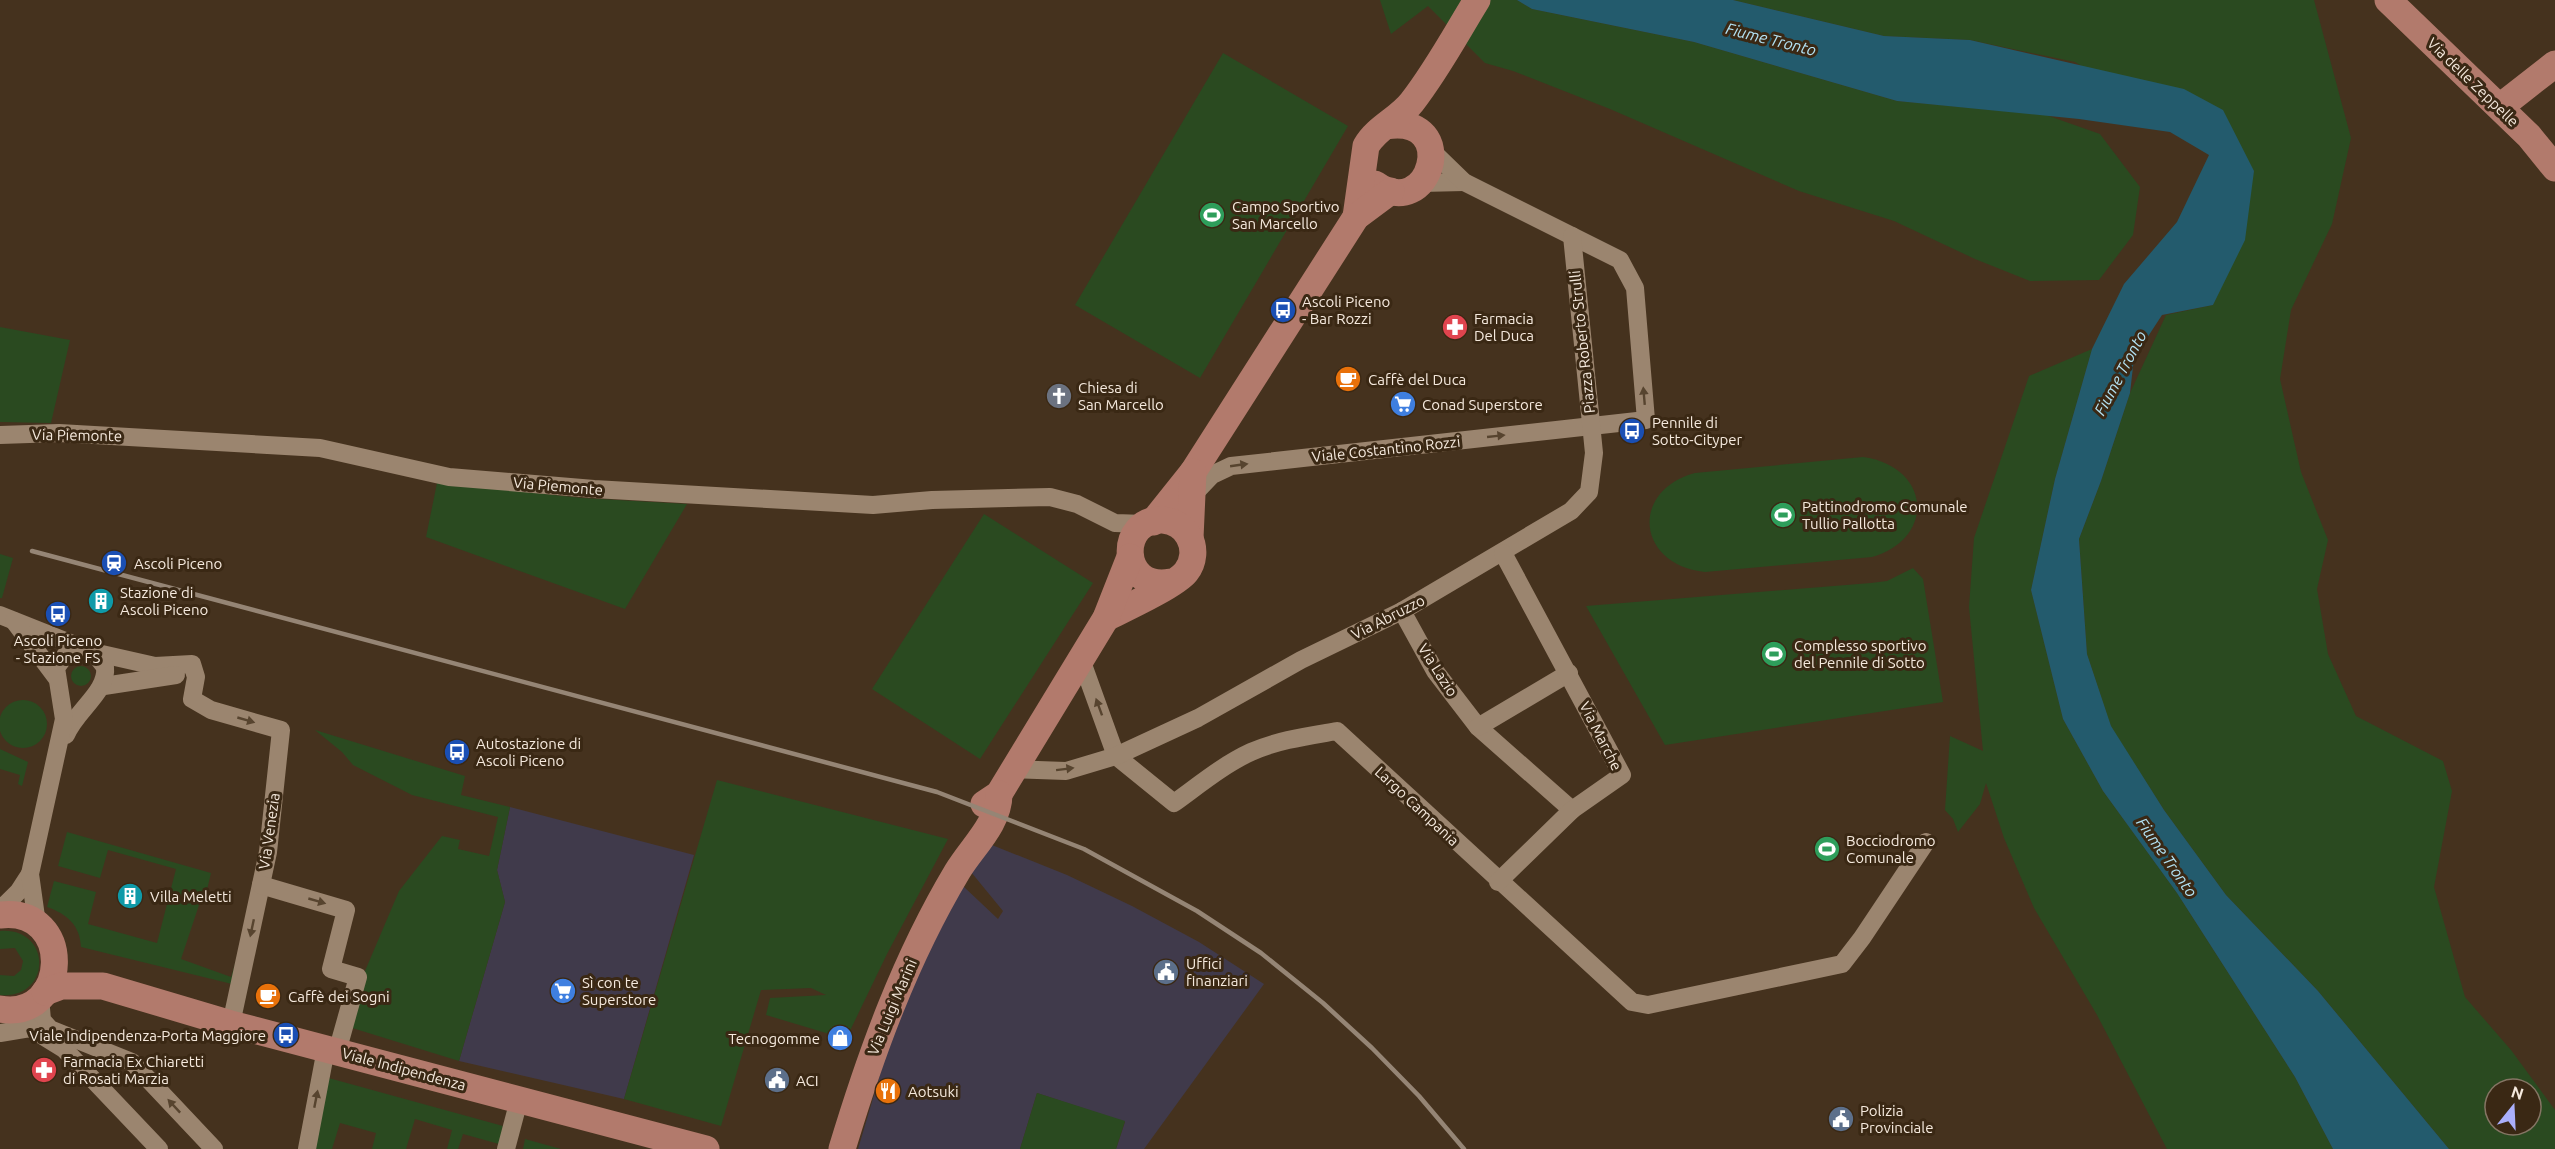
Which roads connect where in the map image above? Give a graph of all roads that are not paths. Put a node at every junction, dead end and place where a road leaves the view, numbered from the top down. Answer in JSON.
{"nodes":[{"id":1,"x":1477,"y":0,"type":"edge"},
{"id":2,"x":2388,"y":0,"type":"edge"},
{"id":3,"x":2555,"y":64,"type":"edge"},
{"id":4,"x":1437,"y":68,"type":"junction"},
{"id":5,"x":2500,"y":107,"type":"junction"},
{"id":6,"x":1386,"y":126,"type":"junction"},
{"id":7,"x":1430,"y":146,"type":"junction"},
{"id":8,"x":1364,"y":165,"type":"junction"},
{"id":9,"x":2555,"y":168,"type":"edge"},
{"id":10,"x":1464,"y":182,"type":"junction"},
{"id":11,"x":1421,"y":183,"type":"junction"},
{"id":12,"x":1391,"y":191,"type":"junction"},
{"id":13,"x":1356,"y":216,"type":"junction"},
{"id":14,"x":1572,"y":236,"type":"junction"},
{"id":15,"x":1591,"y":426,"type":"junction"},
{"id":16,"x":0,"y":435,"type":"edge"},
{"id":17,"x":1193,"y":484,"type":"junction"},
{"id":18,"x":1115,"y":523,"type":"junction"},
{"id":19,"x":1149,"y":523,"type":"junction"},
{"id":20,"x":1190,"y":538,"type":"junction"},
{"id":21,"x":1130,"y":552,"type":"junction"},
{"id":22,"x":1503,"y":553,"type":"junction"},
{"id":23,"x":1171,"y":582,"type":"junction"},
{"id":24,"x":1402,"y":611,"type":"junction"},
{"id":25,"x":7,"y":618,"type":"edge"},
{"id":26,"x":1106,"y":618,"type":"junction"},
{"id":27,"x":89,"y":651,"type":"junction"},
{"id":28,"x":1081,"y":659,"type":"junction"},
{"id":29,"x":1569,"y":673,"type":"junction"},
{"id":30,"x":196,"y":677,"type":"junction"},
{"id":31,"x":57,"y":681,"type":"junction"},
{"id":32,"x":97,"y":691,"type":"junction"},
{"id":33,"x":1478,"y":727,"type":"junction"},
{"id":34,"x":1116,"y":756,"type":"junction"},
{"id":35,"x":54,"y":761,"type":"junction"},
{"id":36,"x":1012,"y":769,"type":"junction"},
{"id":37,"x":999,"y":794,"type":"joint"},
{"id":38,"x":1572,"y":810,"type":"junction"},
{"id":39,"x":1926,"y":842,"type":"dead end"},
{"id":40,"x":30,"y":874,"type":"junction"},
{"id":41,"x":1498,"y":882,"type":"junction"},
{"id":42,"x":261,"y":885,"type":"junction"},
{"id":43,"x":0,"y":910,"type":"edge"},
{"id":44,"x":0,"y":915,"type":"edge"},
{"id":45,"x":37,"y":924,"type":"junction"},
{"id":46,"x":55,"y":953,"type":"junction"},
{"id":47,"x":103,"y":986,"type":"junction"},
{"id":48,"x":43,"y":995,"type":"junction"},
{"id":49,"x":8,"y":1018,"type":"edge"},
{"id":50,"x":231,"y":1024,"type":"junction"},
{"id":51,"x":331,"y":1050,"type":"junction"},
{"id":52,"x":110,"y":1052,"type":"junction"},
{"id":53,"x":91,"y":1076,"type":"junction"},
{"id":54,"x":519,"y":1100,"type":"junction"},
{"id":55,"x":639,"y":1140,"type":"edge"},
{"id":56,"x":159,"y":1149,"type":"edge"},
{"id":57,"x":214,"y":1149,"type":"edge"},
{"id":58,"x":307,"y":1149,"type":"edge"},
{"id":59,"x":506,"y":1149,"type":"edge"},
{"id":60,"x":706,"y":1149,"type":"edge"},
{"id":61,"x":842,"y":1149,"type":"edge"}],
"edges":[{"from":1,"to":4,"type":"street","name":"Viale Costantino Rozzi"},
{"from":2,"to":5,"type":"street","name":"Via delle Zeppelle"},
{"from":3,"to":5,"type":"street"},
{"from":4,"to":6,"type":"street","name":"Viale Costantino Rozzi"},
{"from":4,"to":7,"type":"street","name":"Viale Costantino Rozzi"},
{"from":5,"to":9,"type":"street","name":"Via delle Zeppelle"},
{"from":6,"to":7,"type":"street","name":"Viale Costantino Rozzi"},
{"from":6,"to":8,"type":"street","name":"Viale Costantino Rozzi"},
{"from":7,"to":10,"type":"street","name":"Viale Costantino Rozzi"},
{"from":7,"to":11,"type":"street","name":"Viale Costantino Rozzi"},
{"from":8,"to":12,"type":"street"},
{"from":8,"to":13,"type":"street","name":"Viale Costantino Rozzi"},
{"from":10,"to":11,"type":"street","name":"Viale Costantino Rozzi"},
{"from":10,"to":14,"type":"street","name":"Viale Costantino Rozzi"},
{"from":11,"to":12,"type":"street","name":"Viale Costantino Rozzi"},
{"from":12,"to":13,"type":"street","name":"Viale Costantino Rozzi"},
{"from":13,"to":17,"type":"street","name":"Viale Costantino Rozzi"},
{"from":14,"to":15,"type":"street","name":"Piazza Roberto Strulli"},
{"from":15,"to":14,"type":"street","name":"Piazza Roberto Strulli","one_way":true},
{"from":17,"to":15,"type":"street","name":"Viale Costantino Rozzi","one_way":true},
{"from":15,"to":22,"type":"street","name":"Via Abruzzo"},
{"from":16,"to":18,"type":"street","name":"Via Piemonte"},
{"from":17,"to":19,"type":"street","name":"Viale Costantino Rozzi"},
{"from":17,"to":20,"type":"street","name":"Viale Costantino Rozzi"},
{"from":18,"to":19,"type":"street","name":"Via Piemonte"},
{"from":18,"to":21,"type":"street"},
{"from":19,"to":20,"type":"street"},
{"from":19,"to":21,"type":"street","name":"Viale Costantino Rozzi"},
{"from":20,"to":23,"type":"street","name":"Viale Costantino Rozzi"},
{"from":21,"to":23,"type":"street"},
{"from":21,"to":26,"type":"street","name":"Viale Costantino Rozzi"},
{"from":22,"to":24,"type":"street","name":"Via Abruzzo"},
{"from":22,"to":29,"type":"street","name":"Via Marche"},
{"from":23,"to":26,"type":"street","name":"Viale Costantino Rozzi"},
{"from":24,"to":33,"type":"street","name":"Via Lazio"},
{"from":24,"to":34,"type":"street","name":"Via Abruzzo"},
{"from":25,"to":27,"type":"street"},
{"from":25,"to":31,"type":"street"},
{"from":26,"to":28,"type":"street","name":"Viale Costantino Rozzi"},
{"from":27,"to":30,"type":"street"},
{"from":27,"to":31,"type":"street"},
{"from":27,"to":32,"type":"street"},
{"from":34,"to":28,"type":"street","one_way":true},
{"from":28,"to":36,"type":"street","name":"Viale Costantino Rozzi"},
{"from":29,"to":33,"type":"street"},
{"from":29,"to":38,"type":"street","name":"Via Marche"},
{"from":30,"to":32,"type":"street"},
{"from":30,"to":42,"type":"street","name":"Via Venezia","one_way":true},
{"from":31,"to":32,"type":"street"},
{"from":31,"to":35,"type":"street"},
{"from":32,"to":35,"type":"street"},
{"from":33,"to":38,"type":"street","name":"Via Lazio"},
{"from":36,"to":34,"type":"street","name":"Via Abruzzo","one_way":true},
{"from":34,"to":41,"type":"street","name":"Largo Campania"},
{"from":35,"to":40,"type":"street"},
{"from":36,"to":37,"type":"street","name":"Viale Costantino Rozzi"},
{"from":37,"to":61,"type":"street","name":"Via Luigi Marini"},
{"from":38,"to":41,"type":"street","name":"Via Marche"},
{"from":39,"to":41,"type":"street","name":"Largo Campania"},
{"from":40,"to":43,"type":"street"},
{"from":40,"to":45,"type":"street"},
{"from":42,"to":50,"type":"street","name":"Via Venezia","one_way":true},
{"from":42,"to":51,"type":"street","one_way":true},
{"from":44,"to":45,"type":"street"},
{"from":45,"to":46,"type":"street","name":"Viale Indipendenza"},
{"from":46,"to":47,"type":"street","name":"Viale Indipendenza"},
{"from":46,"to":48,"type":"street"},
{"from":47,"to":48,"type":"street","name":"Viale Indipendenza"},
{"from":47,"to":50,"type":"street","name":"Viale Indipendenza"},
{"from":48,"to":49,"type":"street","name":"Viale Indipendenza"},
{"from":48,"to":52,"type":"street"},
{"from":49,"to":53,"type":"street"},
{"from":50,"to":51,"type":"street","name":"Viale Indipendenza"},
{"from":51,"to":54,"type":"street","name":"Viale Indipendenza"},
{"from":58,"to":51,"type":"street","one_way":true},
{"from":52,"to":53,"type":"street"},
{"from":57,"to":52,"type":"street","one_way":true},
{"from":53,"to":56,"type":"street"},
{"from":54,"to":55,"type":"street","name":"Viale Indipendenza"},
{"from":54,"to":59,"type":"street"},
{"from":55,"to":60,"type":"street","name":"Viale Indipendenza"}]}
